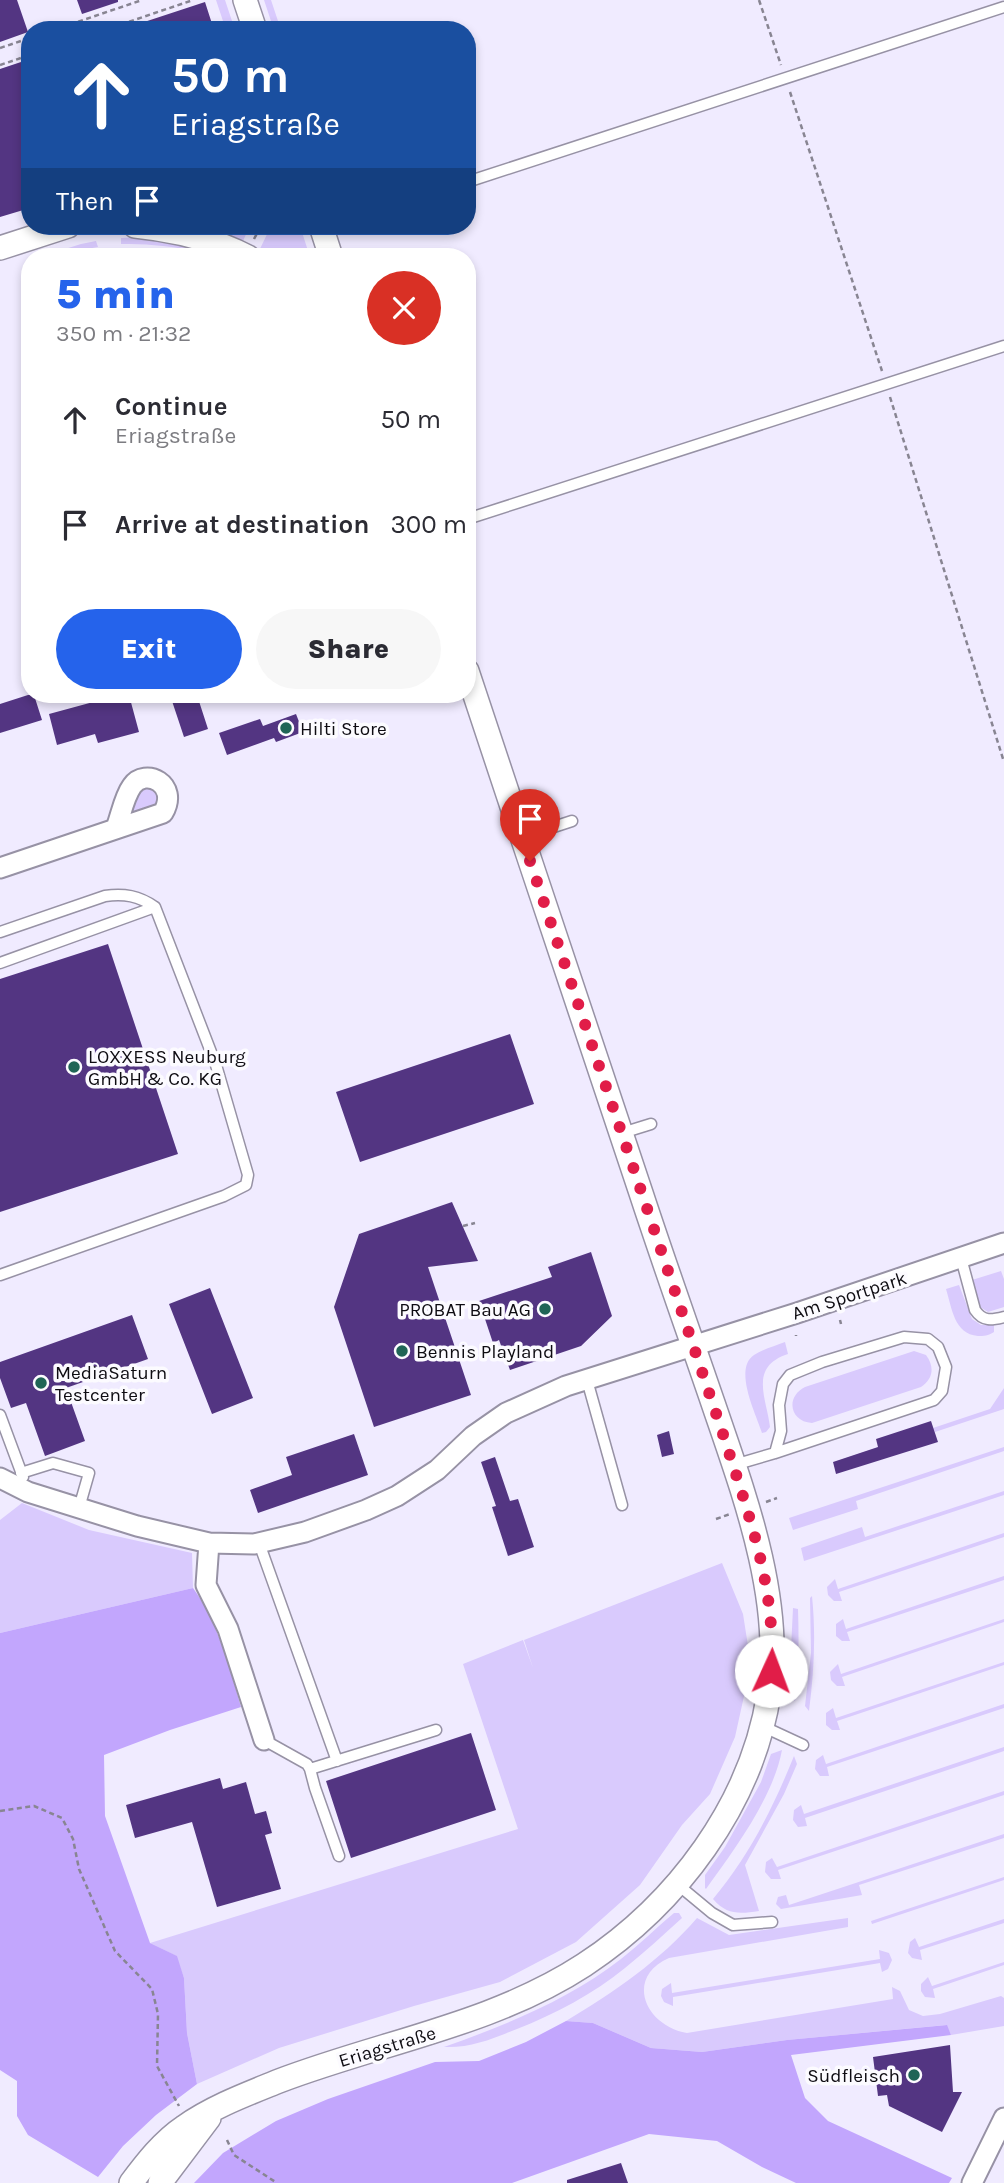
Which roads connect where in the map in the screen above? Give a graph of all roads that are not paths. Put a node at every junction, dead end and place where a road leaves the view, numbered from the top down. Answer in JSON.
{"nodes":[{"id":1,"x":245,"y":0,"type":"edge"},
{"id":2,"x":1004,"y":7,"type":"edge"},
{"id":3,"x":252,"y":21,"type":"edge"},
{"id":4,"x":476,"y":179,"type":"edge"},
{"id":5,"x":40,"y":235,"type":"edge"},
{"id":6,"x":189,"y":235,"type":"edge"},
{"id":7,"x":0,"y":248,"type":"edge"},
{"id":8,"x":227,"y":248,"type":"edge"},
{"id":9,"x":1004,"y":346,"type":"edge"},
{"id":10,"x":476,"y":516,"type":"edge"},
{"id":11,"x":476,"y":698,"type":"edge"},
{"id":12,"x":572,"y":821,"type":"dead end"},
{"id":13,"x":116,"y":828,"type":"dead end"},
{"id":14,"x":523,"y":837,"type":"junction"},
{"id":15,"x":0,"y":868,"type":"edge"},
{"id":16,"x":155,"y":907,"type":"junction"},
{"id":17,"x":0,"y":932,"type":"edge"},
{"id":18,"x":0,"y":963,"type":"edge"},
{"id":19,"x":651,"y":1124,"type":"dead end"},
{"id":20,"x":622,"y":1133,"type":"junction"},
{"id":21,"x":1004,"y":1244,"type":"edge"},
{"id":22,"x":961,"y":1258,"type":"junction"},
{"id":23,"x":0,"y":1275,"type":"edge"},
{"id":24,"x":1004,"y":1317,"type":"edge"},
{"id":25,"x":693,"y":1346,"type":"junction"},
{"id":26,"x":587,"y":1380,"type":"junction"},
{"id":27,"x":0,"y":1415,"type":"edge"},
{"id":28,"x":775,"y":1453,"type":"junction"},
{"id":29,"x":733,"y":1466,"type":"junction"},
{"id":30,"x":21,"y":1473,"type":"junction"},
{"id":31,"x":0,"y":1478,"type":"edge"},
{"id":32,"x":28,"y":1492,"type":"junction"},
{"id":33,"x":622,"y":1505,"type":"dead end"},
{"id":34,"x":79,"y":1508,"type":"junction"},
{"id":35,"x":209,"y":1543,"type":"junction"},
{"id":36,"x":259,"y":1543,"type":"junction"},
{"id":37,"x":762,"y":1726,"type":"junction"},
{"id":38,"x":436,"y":1730,"type":"dead end"},
{"id":39,"x":264,"y":1740,"type":"joint"},
{"id":40,"x":803,"y":1745,"type":"dead end"},
{"id":41,"x":337,"y":1761,"type":"junction"},
{"id":42,"x":310,"y":1769,"type":"junction"},
{"id":43,"x":339,"y":1856,"type":"dead end"},
{"id":44,"x":677,"y":1884,"type":"junction"},
{"id":45,"x":772,"y":1922,"type":"dead end"},
{"id":46,"x":215,"y":2110,"type":"junction"},
{"id":47,"x":1004,"y":2118,"type":"edge"},
{"id":48,"x":131,"y":2183,"type":"edge"},
{"id":49,"x":160,"y":2183,"type":"edge"},
{"id":50,"x":972,"y":2183,"type":"edge"}],
"edges":[{"from":1,"to":3,"type":"street"},
{"from":2,"to":4,"type":"lane"},
{"from":5,"to":7,"type":"street"},
{"from":6,"to":8,"type":"street"},
{"from":9,"to":10,"type":"lane"},
{"from":11,"to":14,"type":"street"},
{"from":12,"to":14,"type":"lane"},
{"from":13,"to":15,"type":"street"},
{"from":14,"to":20,"type":"street"},
{"from":16,"to":17,"type":"lane"},
{"from":16,"to":18,"type":"lane"},
{"from":16,"to":23,"type":"lane"},
{"from":19,"to":20,"type":"lane"},
{"from":20,"to":25,"type":"street"},
{"from":21,"to":22,"type":"street","name":"Am Sportpark"},
{"from":22,"to":24,"type":"lane"},
{"from":22,"to":25,"type":"street","name":"Am Sportpark"},
{"from":25,"to":26,"type":"street","name":"Am Sportpark"},
{"from":25,"to":29,"type":"street"},
{"from":26,"to":33,"type":"lane"},
{"from":26,"to":36,"type":"street","name":"Am Sportpark"},
{"from":27,"to":30,"type":"lane"},
{"from":28,"to":28,"type":"lane"},
{"from":28,"to":29,"type":"lane"},
{"from":29,"to":37,"type":"street","name":"Eriagstraße"},
{"from":30,"to":32,"type":"lane"},
{"from":30,"to":34,"type":"lane"},
{"from":31,"to":32,"type":"street","name":"Am Sportpark"},
{"from":32,"to":34,"type":"street","name":"Am Sportpark"},
{"from":34,"to":35,"type":"street","name":"Am Sportpark"},
{"from":35,"to":36,"type":"street","name":"Am Sportpark"},
{"from":35,"to":39,"type":"street"},
{"from":36,"to":41,"type":"lane"},
{"from":37,"to":40,"type":"lane"},
{"from":37,"to":44,"type":"street","name":"Eriagstraße"},
{"from":38,"to":41,"type":"lane"},
{"from":39,"to":42,"type":"lane"},
{"from":41,"to":42,"type":"lane"},
{"from":42,"to":43,"type":"lane"},
{"from":44,"to":45,"type":"lane"},
{"from":44,"to":46,"type":"street","name":"Eriagstraße"},
{"from":46,"to":48,"type":"street","name":"Eriagstraße"},
{"from":46,"to":49,"type":"street","name":"Eriagstraße"},
{"from":47,"to":50,"type":"street"}]}
